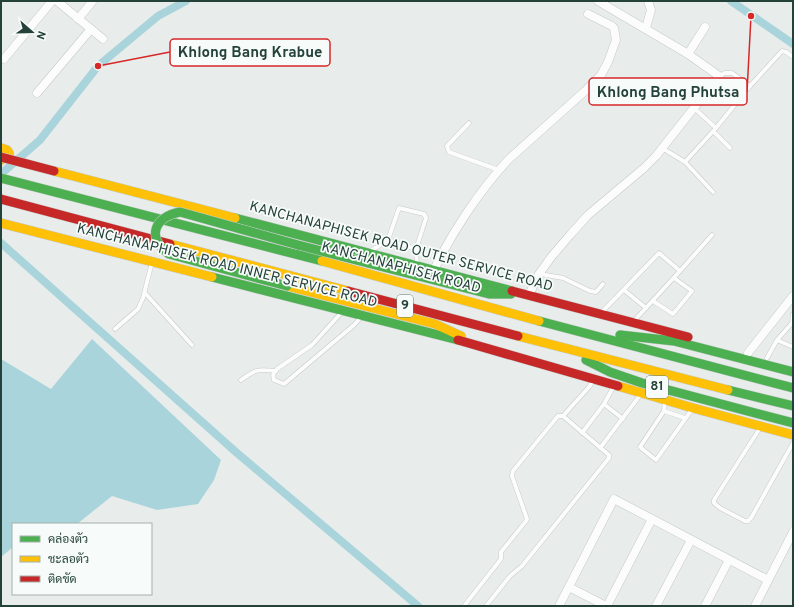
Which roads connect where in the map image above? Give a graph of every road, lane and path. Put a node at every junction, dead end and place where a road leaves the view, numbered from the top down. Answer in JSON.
{"nodes":[{"id":1,"x":52,"y":1,"type":"edge"},
{"id":2,"x":57,"y":1,"type":"edge"},
{"id":3,"x":598,"y":1,"type":"edge"},
{"id":4,"x":648,"y":1,"type":"edge"},
{"id":5,"x":92,"y":2,"type":"dead end"},
{"id":6,"x":588,"y":14,"type":"dead end"},
{"id":7,"x":78,"y":19,"type":"junction"},
{"id":8,"x":705,"y":27,"type":"dead end"},
{"id":9,"x":646,"y":28,"type":"junction"},
{"id":10,"x":90,"y":29,"type":"junction"},
{"id":11,"x":103,"y":39,"type":"dead end"},
{"id":12,"x":688,"y":54,"type":"junction"},
{"id":13,"x":793,"y":58,"type":"edge"},
{"id":14,"x":4,"y":59,"type":"dead end"},
{"id":15,"x":720,"y":76,"type":"junction"},
{"id":16,"x":750,"y":86,"type":"junction"},
{"id":17,"x":37,"y":93,"type":"dead end"},
{"id":18,"x":694,"y":108,"type":"junction"},
{"id":19,"x":469,"y":122,"type":"dead end"},
{"id":20,"x":714,"y":129,"type":"junction"},
{"id":21,"x":1,"y":148,"type":"edge"},
{"id":22,"x":662,"y":148,"type":"junction"},
{"id":23,"x":730,"y":148,"type":"dead end"},
{"id":24,"x":1,"y":159,"type":"edge"},
{"id":25,"x":685,"y":162,"type":"junction"},
{"id":26,"x":499,"y":170,"type":"junction"},
{"id":27,"x":1,"y":178,"type":"edge"},
{"id":28,"x":713,"y":192,"type":"dead end"},
{"id":29,"x":1,"y":199,"type":"edge"},
{"id":30,"x":1,"y":222,"type":"edge"},
{"id":31,"x":712,"y":235,"type":"dead end"},
{"id":32,"x":388,"y":240,"type":"junction"},
{"id":33,"x":416,"y":249,"type":"junction"},
{"id":34,"x":368,"y":253,"type":"junction"},
{"id":35,"x":152,"y":262,"type":"junction"},
{"id":36,"x":418,"y":266,"type":"junction"},
{"id":37,"x":434,"y":270,"type":"junction"},
{"id":38,"x":680,"y":271,"type":"junction"},
{"id":39,"x":539,"y":274,"type":"junction"},
{"id":40,"x":674,"y":278,"type":"junction"},
{"id":41,"x":603,"y":284,"type":"dead end"},
{"id":42,"x":624,"y":290,"type":"junction"},
{"id":43,"x":144,"y":293,"type":"junction"},
{"id":44,"x":527,"y":294,"type":"junction"},
{"id":45,"x":793,"y":296,"type":"edge"},
{"id":46,"x":653,"y":301,"type":"junction"},
{"id":47,"x":414,"y":308,"type":"junction"},
{"id":48,"x":646,"y":308,"type":"junction"},
{"id":49,"x":343,"y":311,"type":"junction"},
{"id":50,"x":600,"y":313,"type":"junction"},
{"id":51,"x":793,"y":314,"type":"edge"},
{"id":52,"x":362,"y":316,"type":"junction"},
{"id":53,"x":633,"y":322,"type":"junction"},
{"id":54,"x":436,"y":324,"type":"junction"},
{"id":55,"x":115,"y":329,"type":"dead end"},
{"id":56,"x":583,"y":332,"type":"junction"},
{"id":57,"x":777,"y":340,"type":"junction"},
{"id":58,"x":192,"y":345,"type":"dead end"},
{"id":59,"x":553,"y":345,"type":"junction"},
{"id":60,"x":486,"y":347,"type":"junction"},
{"id":61,"x":793,"y":347,"type":"edge"},
{"id":62,"x":748,"y":353,"type":"junction"},
{"id":63,"x":767,"y":358,"type":"junction"},
{"id":64,"x":793,"y":365,"type":"edge"},
{"id":65,"x":276,"y":371,"type":"junction"},
{"id":66,"x":793,"y":372,"type":"edge"},
{"id":67,"x":594,"y":379,"type":"junction"},
{"id":68,"x":241,"y":380,"type":"dead end"},
{"id":69,"x":614,"y":385,"type":"junction"},
{"id":70,"x":793,"y":388,"type":"edge"},
{"id":71,"x":642,"y":393,"type":"junction"},
{"id":72,"x":665,"y":400,"type":"junction"},
{"id":73,"x":604,"y":404,"type":"junction"},
{"id":74,"x":793,"y":406,"type":"edge"},
{"id":75,"x":693,"y":408,"type":"junction"},
{"id":76,"x":664,"y":411,"type":"junction"},
{"id":77,"x":563,"y":416,"type":"junction"},
{"id":78,"x":685,"y":418,"type":"junction"},
{"id":79,"x":623,"y":419,"type":"junction"},
{"id":80,"x":793,"y":422,"type":"edge"},
{"id":81,"x":761,"y":426,"type":"junction"},
{"id":82,"x":582,"y":433,"type":"junction"},
{"id":83,"x":793,"y":435,"type":"edge"},
{"id":84,"x":793,"y":443,"type":"edge"},
{"id":85,"x":600,"y":448,"type":"junction"},
{"id":86,"x":652,"y":519,"type":"junction"},
{"id":87,"x":793,"y":532,"type":"edge"},
{"id":88,"x":691,"y":540,"type":"junction"},
{"id":89,"x":729,"y":560,"type":"junction"},
{"id":90,"x":768,"y":580,"type":"junction"},
{"id":91,"x":569,"y":587,"type":"junction"},
{"id":92,"x":464,"y":606,"type":"edge"},
{"id":93,"x":486,"y":606,"type":"edge"},
{"id":94,"x":559,"y":606,"type":"edge"},
{"id":95,"x":606,"y":606,"type":"edge"},
{"id":96,"x":656,"y":606,"type":"edge"},
{"id":97,"x":705,"y":606,"type":"edge"},
{"id":98,"x":755,"y":606,"type":"edge"}],
"edges":[{"from":1,"to":14,"type":"street"},
{"from":2,"to":7,"type":"street"},
{"from":3,"to":9,"type":"street"},
{"from":4,"to":9,"type":"street"},
{"from":5,"to":7,"type":"street"},
{"from":6,"to":26,"type":"street"},
{"from":7,"to":10,"type":"street"},
{"from":8,"to":12,"type":"street"},
{"from":9,"to":12,"type":"street"},
{"from":10,"to":11,"type":"street"},
{"from":10,"to":17,"type":"street"},
{"from":12,"to":15,"type":"street"},
{"from":13,"to":16,"type":"lane"},
{"from":15,"to":16,"type":"lane"},
{"from":15,"to":18,"type":"street"},
{"from":16,"to":20,"type":"lane"},
{"from":18,"to":20,"type":"lane"},
{"from":18,"to":22,"type":"street"},
{"from":19,"to":26,"type":"lane"},
{"from":20,"to":23,"type":"lane"},
{"from":20,"to":25,"type":"lane"},
{"from":21,"to":24,"type":"main road"},
{"from":22,"to":25,"type":"lane"},
{"from":22,"to":39,"type":"street"},
{"from":24,"to":34,"type":"main road","name":"KANCHANAPHISEK ROAD OUTER SERVICE ROAD","bridge":true},
{"from":25,"to":28,"type":"lane"},
{"from":26,"to":37,"type":"street"},
{"from":27,"to":56,"type":"main road","name":"KANCHANAPHISEK ROAD","number":"9"},
{"from":29,"to":47,"type":"main road","number":"9"},
{"from":30,"to":35,"type":"main road","name":"KANCHANAPHISEK ROAD INNER SERVICE ROAD"},
{"from":31,"to":38,"type":"lane"},
{"from":32,"to":33,"type":"lane"},
{"from":32,"to":33,"type":"lane"},
{"from":32,"to":34,"type":"lane"},
{"from":33,"to":36,"type":"lane"},
{"from":34,"to":36,"type":"main road","name":"KANCHANAPHISEK ROAD OUTER SERVICE ROAD"},
{"from":35,"to":43,"type":"lane"},
{"from":35,"to":49,"type":"main road","name":"KANCHANAPHISEK ROAD INNER SERVICE ROAD"},
{"from":36,"to":37,"type":"main road","name":"KANCHANAPHISEK ROAD OUTER SERVICE ROAD"},
{"from":37,"to":44,"type":"main road","name":"KANCHANAPHISEK ROAD OUTER SERVICE ROAD"},
{"from":38,"to":40,"type":"lane"},
{"from":38,"to":42,"type":"lane"},
{"from":39,"to":41,"type":"lane"},
{"from":39,"to":44,"type":"street"},
{"from":40,"to":46,"type":"lane"},
{"from":40,"to":46,"type":"lane"},
{"from":42,"to":48,"type":"lane"},
{"from":42,"to":50,"type":"lane"},
{"from":43,"to":55,"type":"lane"},
{"from":43,"to":58,"type":"lane"},
{"from":44,"to":50,"type":"main road","name":"KANCHANAPHISEK ROAD OUTER SERVICE ROAD"},
{"from":44,"to":54,"type":"main road","bridge":true},
{"from":45,"to":62,"type":"street"},
{"from":46,"to":48,"type":"lane"},
{"from":47,"to":54,"type":"main road"},
{"from":47,"to":59,"type":"main road","number":"9"},
{"from":48,"to":53,"type":"lane"},
{"from":49,"to":52,"type":"main road","name":"KANCHANAPHISEK ROAD INNER SERVICE ROAD"},
{"from":49,"to":65,"type":"lane"},
{"from":50,"to":53,"type":"main road","name":"KANCHANAPHISEK ROAD OUTER SERVICE ROAD"},
{"from":51,"to":57,"type":"lane"},
{"from":52,"to":60,"type":"main road","name":"KANCHANAPHISEK ROAD INNER SERVICE ROAD"},
{"from":52,"to":65,"type":"lane"},
{"from":53,"to":62,"type":"main road","name":"KANCHANAPHISEK ROAD OUTER SERVICE ROAD"},
{"from":54,"to":60,"type":"main road"},
{"from":56,"to":66,"type":"main road"},
{"from":56,"to":70,"type":"main road","name":"KANCHANAPHISEK ROAD","number":"9"},
{"from":57,"to":61,"type":"lane"},
{"from":57,"to":63,"type":"lane"},
{"from":59,"to":74,"type":"main road","number":"9"},
{"from":59,"to":80,"type":"main road","number":"81"},
{"from":60,"to":67,"type":"main road","name":"KANCHANAPHISEK ROAD INNER SERVICE ROAD"},
{"from":62,"to":63,"type":"main road","name":"KANCHANAPHISEK ROAD OUTER SERVICE ROAD"},
{"from":63,"to":64,"type":"main road","name":"KANCHANAPHISEK ROAD OUTER SERVICE ROAD"},
{"from":65,"to":68,"type":"lane"},
{"from":67,"to":69,"type":"main road","name":"KANCHANAPHISEK ROAD INNER SERVICE ROAD"},
{"from":67,"to":77,"type":"lane"},
{"from":69,"to":71,"type":"main road","name":"KANCHANAPHISEK ROAD INNER SERVICE ROAD"},
{"from":69,"to":73,"type":"lane"},
{"from":71,"to":72,"type":"main road","name":"KANCHANAPHISEK ROAD INNER SERVICE ROAD"},
{"from":71,"to":79,"type":"lane"},
{"from":72,"to":75,"type":"main road","name":"KANCHANAPHISEK ROAD INNER SERVICE ROAD"},
{"from":72,"to":76,"type":"lane"},
{"from":73,"to":79,"type":"lane"},
{"from":73,"to":82,"type":"lane"},
{"from":75,"to":78,"type":"lane"},
{"from":75,"to":81,"type":"main road","name":"KANCHANAPHISEK ROAD INNER SERVICE ROAD"},
{"from":76,"to":78,"type":"lane"},
{"from":76,"to":78,"type":"lane"},
{"from":77,"to":82,"type":"lane"},
{"from":77,"to":92,"type":"lane"},
{"from":79,"to":85,"type":"lane"},
{"from":81,"to":83,"type":"main road","name":"KANCHANAPHISEK ROAD INNER SERVICE ROAD"},
{"from":81,"to":84,"type":"lane"},
{"from":82,"to":85,"type":"lane"},
{"from":85,"to":93,"type":"lane"},
{"from":86,"to":88,"type":"street"},
{"from":86,"to":91,"type":"street"},
{"from":86,"to":95,"type":"street"},
{"from":87,"to":90,"type":"street"},
{"from":88,"to":89,"type":"street"},
{"from":88,"to":96,"type":"street"},
{"from":89,"to":90,"type":"street"},
{"from":89,"to":97,"type":"street"},
{"from":90,"to":98,"type":"street"},
{"from":91,"to":94,"type":"street"},
{"from":91,"to":95,"type":"street"}]}
